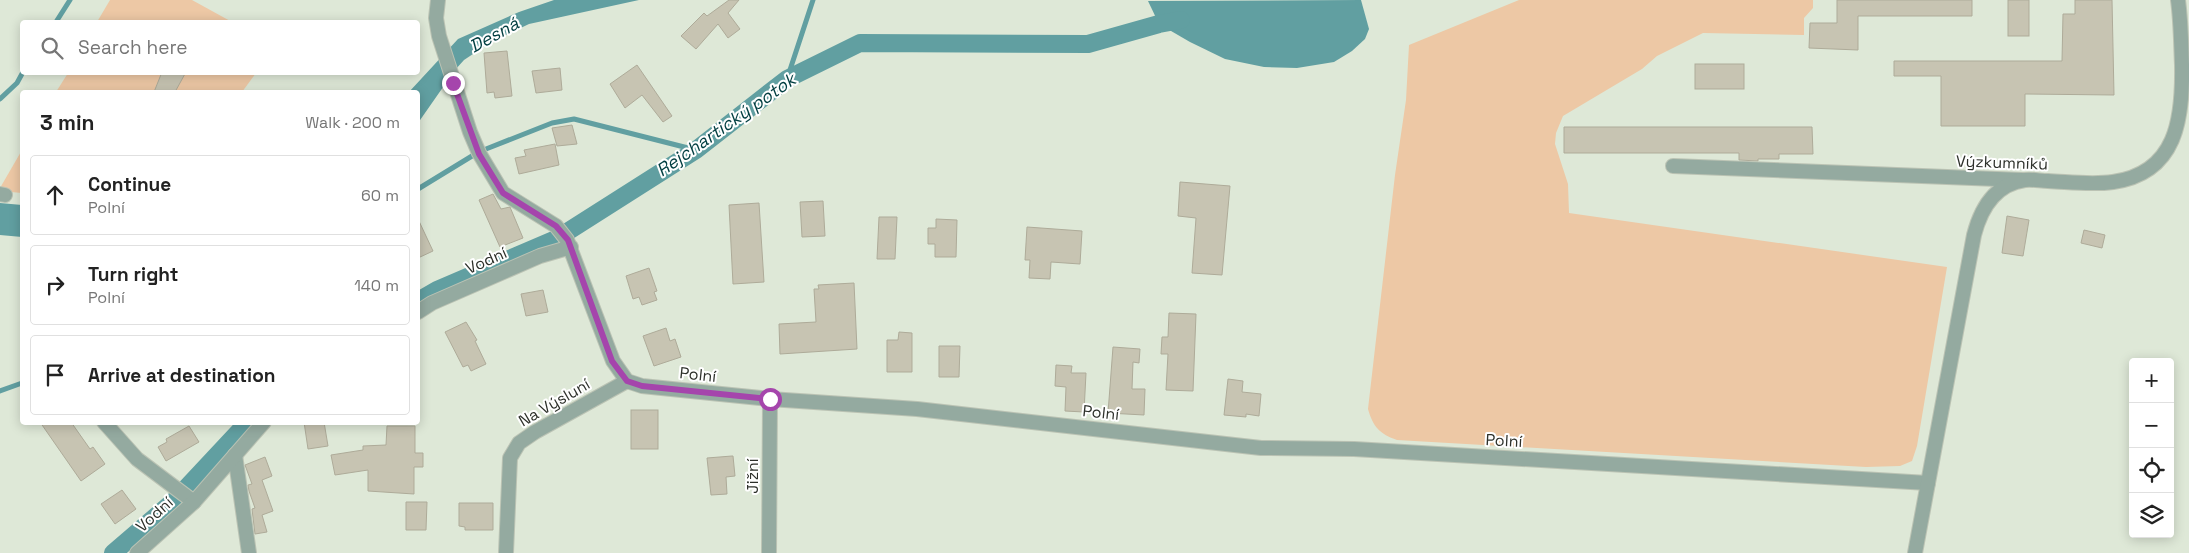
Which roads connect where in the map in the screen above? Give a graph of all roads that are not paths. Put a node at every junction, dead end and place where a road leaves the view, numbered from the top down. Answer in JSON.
{"nodes":[{"id":1,"x":438,"y":0,"type":"edge"},
{"id":2,"x":2178,"y":0,"type":"edge"},
{"id":3,"x":2186,"y":92,"type":"edge"},
{"id":4,"x":1673,"y":166,"type":"dead end"},
{"id":5,"x":2025,"y":180,"type":"junction"},
{"id":6,"x":570,"y":244,"type":"junction"},
{"id":7,"x":420,"y":311,"type":"edge"},
{"id":8,"x":627,"y":381,"type":"junction"},
{"id":9,"x":770,"y":399,"type":"junction"},
{"id":10,"x":107,"y":425,"type":"edge"},
{"id":11,"x":261,"y":425,"type":"edge"},
{"id":12,"x":235,"y":455,"type":"junction"},
{"id":13,"x":1928,"y":483,"type":"junction"},
{"id":14,"x":192,"y":500,"type":"junction"},
{"id":15,"x":137,"y":553,"type":"edge"},
{"id":16,"x":250,"y":553,"type":"edge"},
{"id":17,"x":506,"y":553,"type":"edge"},
{"id":18,"x":769,"y":553,"type":"edge"},
{"id":19,"x":1915,"y":553,"type":"edge"}],
"edges":[{"from":1,"to":6,"type":"street"},
{"from":2,"to":3,"type":"street","name":"Výzkumníků"},
{"from":3,"to":5,"type":"street","name":"Výzkumníků"},
{"from":4,"to":5,"type":"street","name":"Výzkumníků"},
{"from":5,"to":13,"type":"street"},
{"from":6,"to":7,"type":"street","name":"Vodní"},
{"from":6,"to":8,"type":"street"},
{"from":8,"to":9,"type":"street","name":"Polní"},
{"from":8,"to":17,"type":"street","name":"Na Výsluní"},
{"from":9,"to":13,"type":"street","name":"Polní"},
{"from":9,"to":18,"type":"street","name":"Jižní"},
{"from":10,"to":14,"type":"street","name":"Vodní"},
{"from":11,"to":12,"type":"street","name":"Vodní"},
{"from":12,"to":14,"type":"street","name":"Vodní"},
{"from":12,"to":16,"type":"street"},
{"from":13,"to":19,"type":"street"},
{"from":14,"to":15,"type":"street","name":"Vodní"}]}
